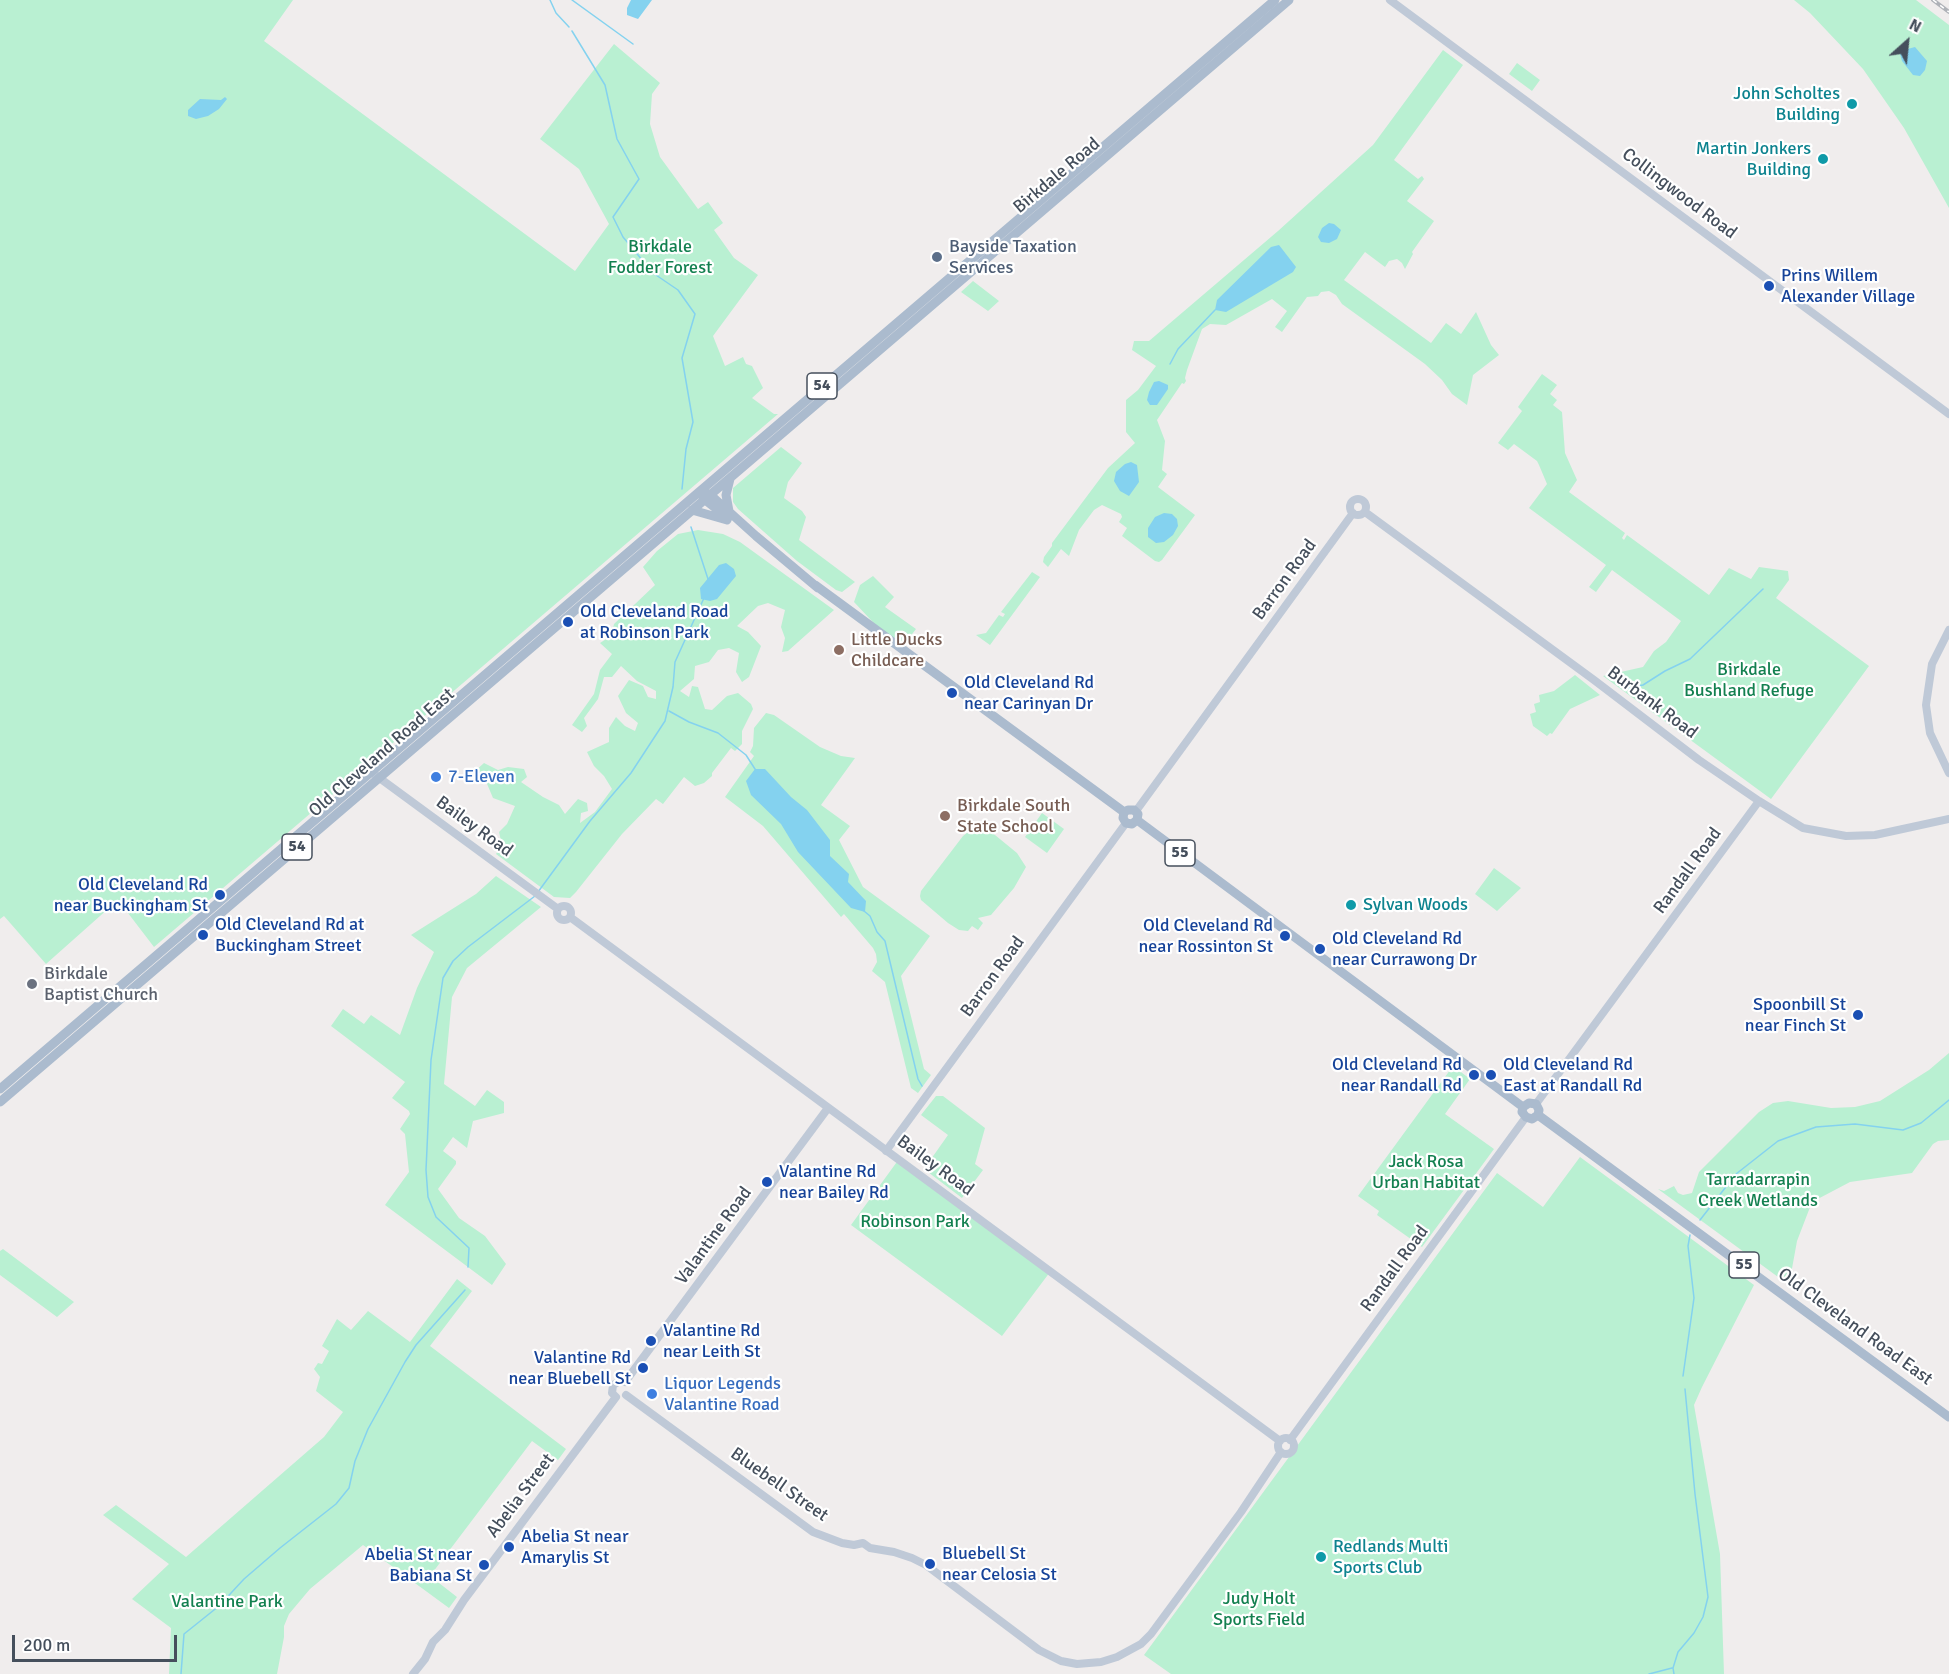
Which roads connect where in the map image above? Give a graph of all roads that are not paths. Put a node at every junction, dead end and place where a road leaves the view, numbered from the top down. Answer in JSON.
{"nodes":[{"id":1,"x":1275,"y":0,"type":"edge"},
{"id":2,"x":1289,"y":0,"type":"edge"},
{"id":3,"x":1390,"y":0,"type":"edge"},
{"id":4,"x":1949,"y":414,"type":"edge"},
{"id":5,"x":731,"y":476,"type":"junction"},
{"id":6,"x":705,"y":495,"type":"junction"},
{"id":7,"x":692,"y":510,"type":"junction"},
{"id":8,"x":1365,"y":512,"type":"junction"},
{"id":9,"x":1353,"y":513,"type":"junction"},
{"id":10,"x":731,"y":516,"type":"junction"},
{"id":11,"x":1949,"y":630,"type":"edge"},
{"id":12,"x":1949,"y":773,"type":"edge"},
{"id":13,"x":375,"y":775,"type":"junction"},
{"id":14,"x":1759,"y":801,"type":"junction"},
{"id":15,"x":1124,"y":812,"type":"junction"},
{"id":16,"x":1136,"y":816,"type":"junction"},
{"id":17,"x":1949,"y":819,"type":"edge"},
{"id":18,"x":1126,"y":823,"type":"junction"},
{"id":19,"x":0,"y":1089,"type":"edge"},
{"id":20,"x":0,"y":1102,"type":"edge"},
{"id":21,"x":1536,"y":1104,"type":"junction"},
{"id":22,"x":1524,"y":1107,"type":"junction"},
{"id":23,"x":828,"y":1108,"type":"junction"},
{"id":24,"x":1538,"y":1115,"type":"junction"},
{"id":25,"x":1526,"y":1117,"type":"junction"},
{"id":26,"x":886,"y":1151,"type":"junction"},
{"id":27,"x":625,"y":1382,"type":"junction"},
{"id":28,"x":626,"y":1395,"type":"junction"},
{"id":29,"x":616,"y":1397,"type":"junction"},
{"id":30,"x":1949,"y":1417,"type":"edge"},
{"id":31,"x":1290,"y":1440,"type":"junction"},
{"id":32,"x":1280,"y":1441,"type":"junction"},
{"id":33,"x":1281,"y":1452,"type":"junction"},
{"id":34,"x":1167,"y":1614,"type":"joint"},
{"id":35,"x":412,"y":1674,"type":"edge"}],
"edges":[{"from":1,"to":6,"type":"main road","name":"Birkdale Road","number":"54"},
{"from":2,"to":5,"type":"main road","name":"Birkdale Road","number":"54"},
{"from":3,"to":4,"type":"street","name":"Collingwood Road"},
{"from":5,"to":6,"type":"main road","name":"Birkdale Road","number":"54"},
{"from":5,"to":10,"type":"main road"},
{"from":6,"to":7,"type":"main road","name":"Old Cleveland Road East","number":"54"},
{"from":6,"to":10,"type":"main road"},
{"from":6,"to":13,"type":"main road","name":"Old Cleveland Road East","number":"54"},
{"from":7,"to":10,"type":"main road"},
{"from":7,"to":13,"type":"main road","name":"Old Cleveland Road East","number":"54"},
{"from":8,"to":9,"type":"street"},
{"from":8,"to":9,"type":"street"},
{"from":8,"to":14,"type":"street","name":"Burbank Road"},
{"from":9,"to":16,"type":"street","name":"Barron Road"},
{"from":10,"to":15,"type":"main road"},
{"from":11,"to":12,"type":"street"},
{"from":13,"to":19,"type":"main road","name":"Old Cleveland Road East","number":"54"},
{"from":13,"to":20,"type":"main road","name":"Old Cleveland Road East","number":"54"},
{"from":13,"to":23,"type":"street","name":"Bailey Road"},
{"from":14,"to":17,"type":"street","name":"Burbank Road"},
{"from":14,"to":21,"type":"street","name":"Randall Road"},
{"from":15,"to":16,"type":"main road"},
{"from":15,"to":18,"type":"main road"},
{"from":16,"to":18,"type":"main road"},
{"from":16,"to":22,"type":"main road","number":"55"},
{"from":18,"to":26,"type":"street","name":"Barron Road"},
{"from":21,"to":22,"type":"main road"},
{"from":21,"to":24,"type":"main road"},
{"from":22,"to":25,"type":"main road"},
{"from":23,"to":26,"type":"street","name":"Bailey Road"},
{"from":23,"to":27,"type":"street","name":"Valantine Road"},
{"from":24,"to":25,"type":"main road"},
{"from":24,"to":30,"type":"main road","name":"Old Cleveland Road East","number":"55"},
{"from":25,"to":31,"type":"street","name":"Randall Road"},
{"from":26,"to":32,"type":"street","name":"Bailey Road"},
{"from":27,"to":28,"type":"street"},
{"from":27,"to":29,"type":"street"},
{"from":28,"to":29,"type":"street"},
{"from":28,"to":34,"type":"street","name":"Bluebell Street"},
{"from":29,"to":35,"type":"street","name":"Abelia Street"},
{"from":31,"to":32,"type":"street"},
{"from":31,"to":33,"type":"street","name":"Randall Road"},
{"from":32,"to":33,"type":"street"},
{"from":33,"to":34,"type":"street","name":"Randall Road"}]}
